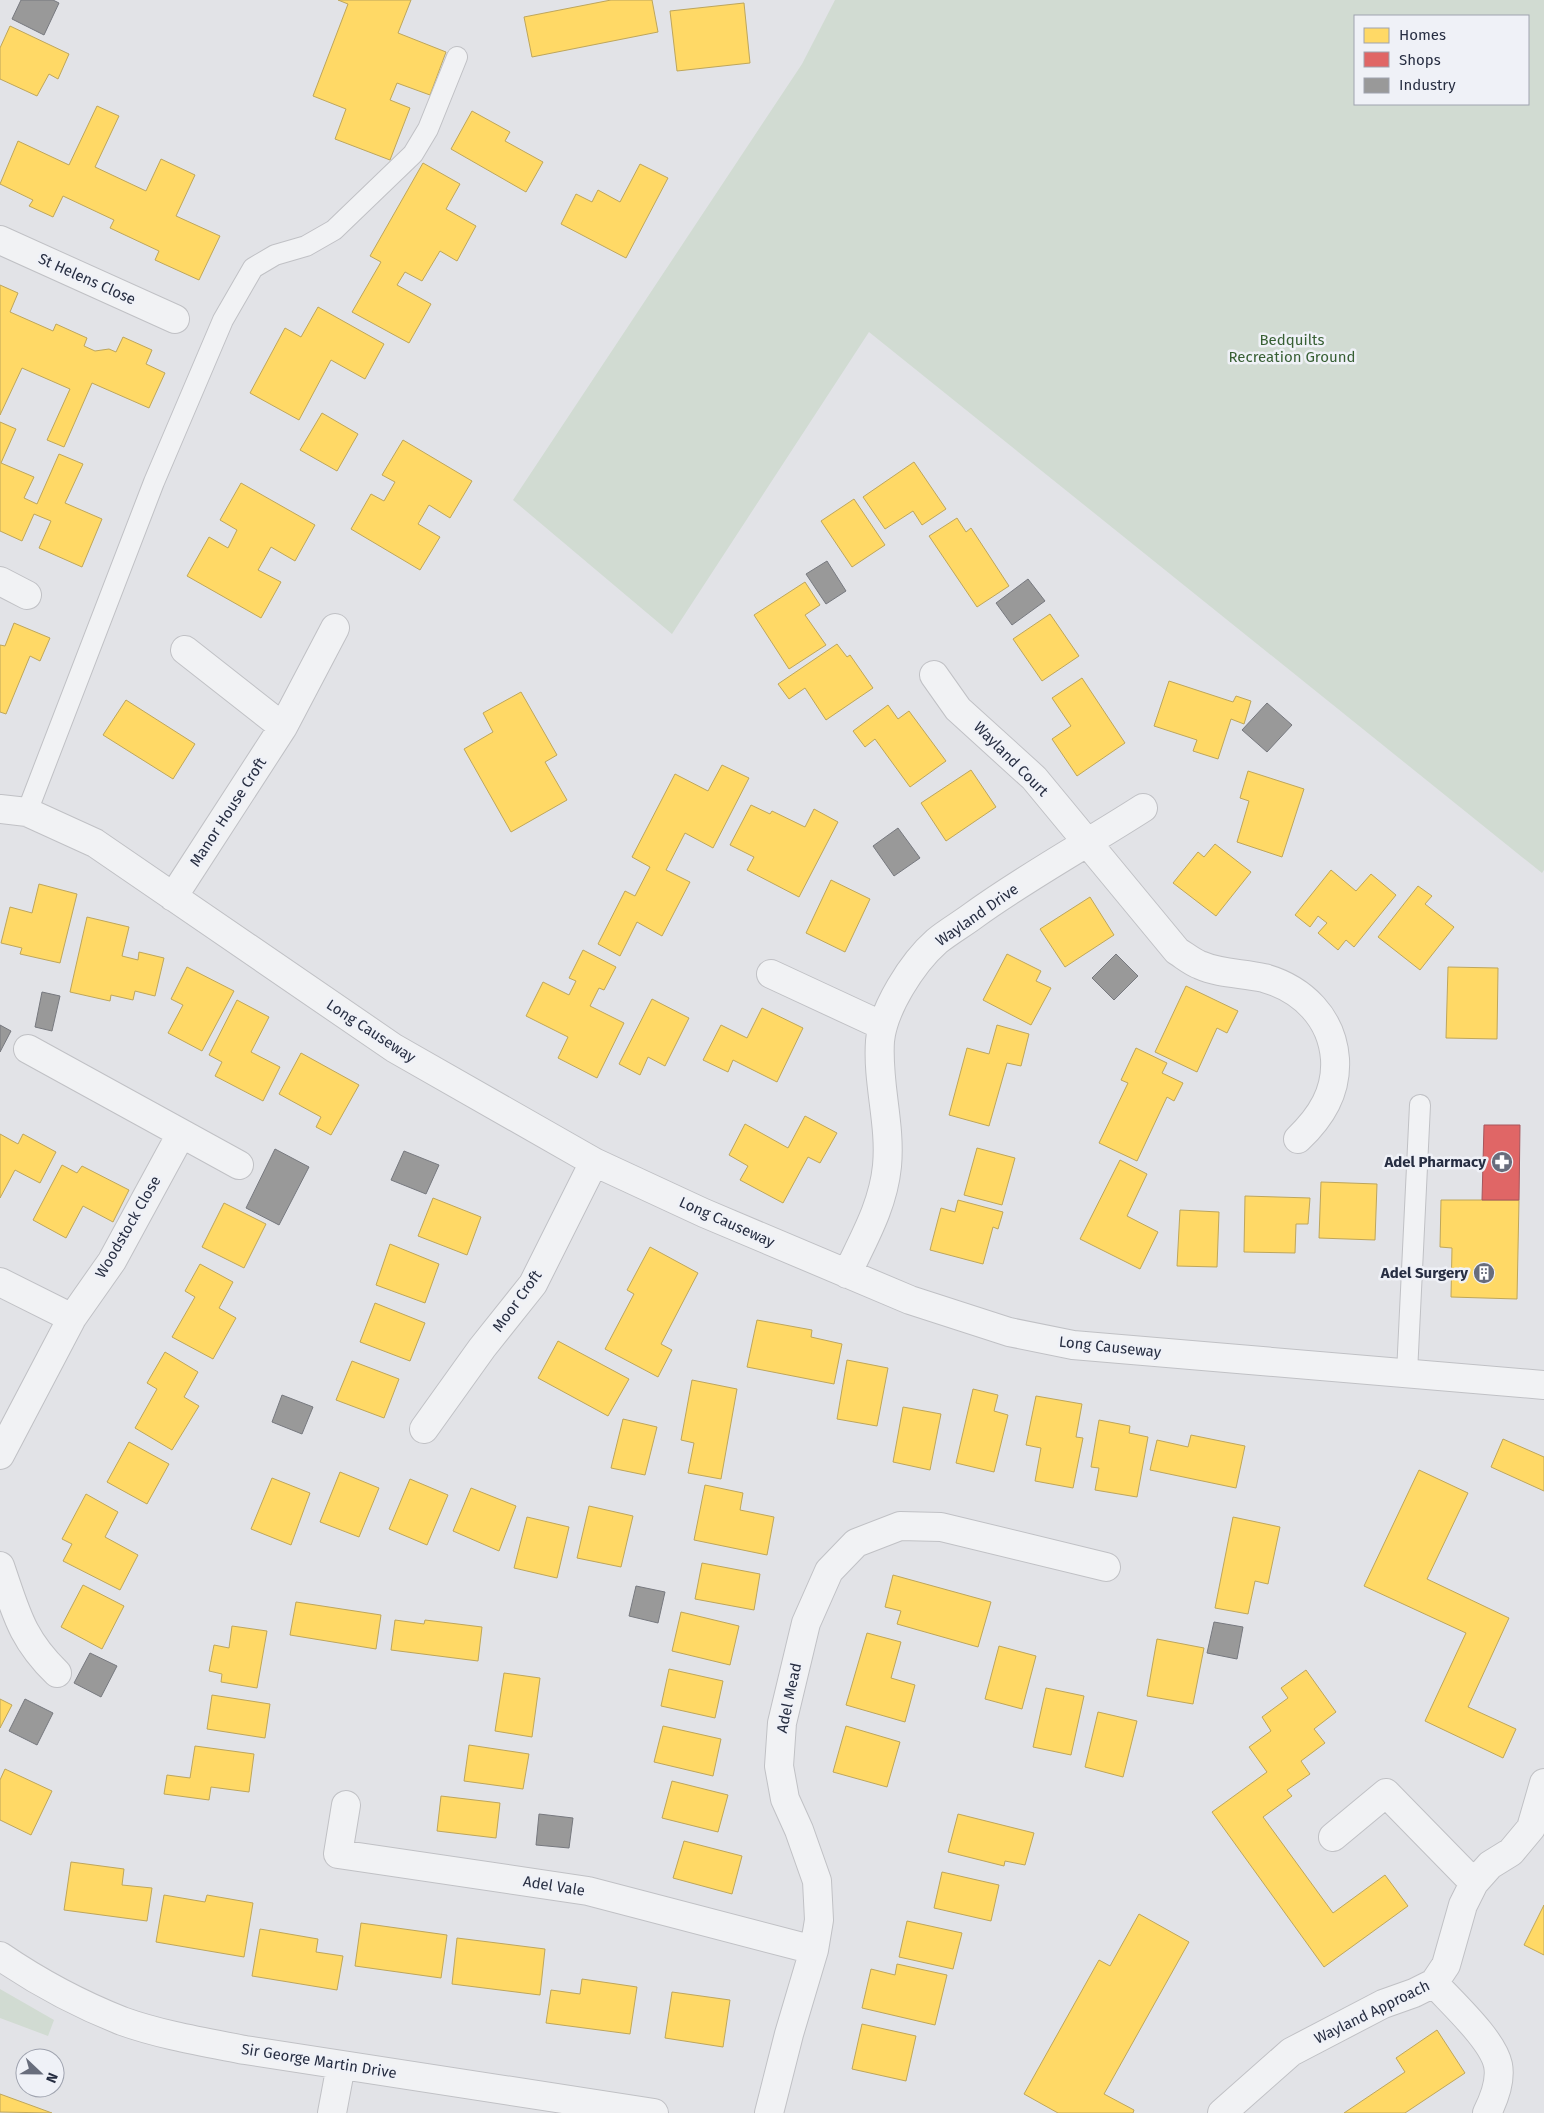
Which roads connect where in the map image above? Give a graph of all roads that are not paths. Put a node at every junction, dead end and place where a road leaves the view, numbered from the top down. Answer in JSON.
{"nodes":[{"id":1,"x":457,"y":57,"type":"dead end"},
{"id":2,"x":0,"y":240,"type":"edge"},
{"id":3,"x":175,"y":319,"type":"dead end"},
{"id":4,"x":0,"y":581,"type":"edge"},
{"id":5,"x":27,"y":595,"type":"dead end"},
{"id":6,"x":336,"y":628,"type":"dead end"},
{"id":7,"x":185,"y":650,"type":"dead end"},
{"id":8,"x":934,"y":675,"type":"dead end"},
{"id":9,"x":283,"y":727,"type":"junction"},
{"id":10,"x":1142,"y":808,"type":"dead end"},
{"id":11,"x":0,"y":809,"type":"edge"},
{"id":12,"x":27,"y":812,"type":"junction"},
{"id":13,"x":1087,"y":844,"type":"junction"},
{"id":14,"x":173,"y":897,"type":"junction"},
{"id":15,"x":771,"y":974,"type":"dead end"},
{"id":16,"x":883,"y":1026,"type":"junction"},
{"id":17,"x":28,"y":1050,"type":"dead end"},
{"id":18,"x":1420,"y":1105,"type":"dead end"},
{"id":19,"x":181,"y":1134,"type":"junction"},
{"id":20,"x":1298,"y":1139,"type":"dead end"},
{"id":21,"x":594,"y":1162,"type":"junction"},
{"id":22,"x":239,"y":1165,"type":"dead end"},
{"id":23,"x":847,"y":1274,"type":"junction"},
{"id":24,"x":0,"y":1282,"type":"edge"},
{"id":25,"x":72,"y":1318,"type":"junction"},
{"id":26,"x":1407,"y":1373,"type":"junction"},
{"id":27,"x":1544,"y":1385,"type":"edge"},
{"id":28,"x":424,"y":1429,"type":"dead end"},
{"id":29,"x":0,"y":1455,"type":"edge"},
{"id":30,"x":0,"y":1566,"type":"edge"},
{"id":31,"x":1106,"y":1567,"type":"dead end"},
{"id":32,"x":57,"y":1673,"type":"dead end"},
{"id":33,"x":1544,"y":1783,"type":"edge"},
{"id":34,"x":346,"y":1805,"type":"dead end"},
{"id":35,"x":1333,"y":1837,"type":"dead end"},
{"id":36,"x":1474,"y":1883,"type":"junction"},
{"id":37,"x":814,"y":1950,"type":"junction"},
{"id":38,"x":0,"y":1956,"type":"edge"},
{"id":39,"x":1434,"y":1983,"type":"junction"},
{"id":40,"x":341,"y":2065,"type":"junction"},
{"id":41,"x":332,"y":2113,"type":"edge"},
{"id":42,"x":654,"y":2113,"type":"edge"},
{"id":43,"x":769,"y":2113,"type":"edge"},
{"id":44,"x":1222,"y":2113,"type":"edge"},
{"id":45,"x":1487,"y":2113,"type":"edge"}],
"edges":[{"from":1,"to":12,"type":"lane"},
{"from":2,"to":3,"type":"street","name":"St Helens Close"},
{"from":4,"to":5,"type":"street"},
{"from":6,"to":9,"type":"street","name":"Manor House Croft"},
{"from":7,"to":9,"type":"street"},
{"from":8,"to":13,"type":"street","name":"Wayland Court"},
{"from":9,"to":14,"type":"street","name":"Manor House Croft"},
{"from":10,"to":13,"type":"street","name":"Wayland Drive"},
{"from":11,"to":12,"type":"street","name":"Long Causeway"},
{"from":12,"to":14,"type":"street","name":"Long Causeway"},
{"from":13,"to":16,"type":"street","name":"Wayland Drive"},
{"from":13,"to":20,"type":"street","name":"Wayland Court"},
{"from":14,"to":21,"type":"street","name":"Long Causeway"},
{"from":15,"to":16,"type":"street"},
{"from":16,"to":23,"type":"street","name":"Wayland Drive"},
{"from":17,"to":19,"type":"street"},
{"from":18,"to":26,"type":"lane"},
{"from":19,"to":22,"type":"street"},
{"from":19,"to":25,"type":"street","name":"Woodstock Close"},
{"from":21,"to":23,"type":"street","name":"Long Causeway"},
{"from":21,"to":28,"type":"street","name":"Moor Croft"},
{"from":23,"to":26,"type":"street","name":"Long Causeway"},
{"from":24,"to":25,"type":"street"},
{"from":25,"to":29,"type":"street","name":"Woodstock Close"},
{"from":26,"to":27,"type":"street","name":"Long Causeway"},
{"from":30,"to":32,"type":"street"},
{"from":31,"to":37,"type":"street","name":"Adel Mead"},
{"from":33,"to":36,"type":"street","name":"Wayland Approach"},
{"from":34,"to":37,"type":"street","name":"Adel Vale"},
{"from":35,"to":36,"type":"street"},
{"from":36,"to":39,"type":"street","name":"Wayland Approach"},
{"from":37,"to":43,"type":"street","name":"Adel Mead"},
{"from":38,"to":40,"type":"street","name":"Sir George Martin Drive"},
{"from":39,"to":44,"type":"street","name":"Wayland Approach"},
{"from":39,"to":45,"type":"street"},
{"from":40,"to":41,"type":"street"},
{"from":40,"to":42,"type":"street","name":"Sir George Martin Drive"}]}
